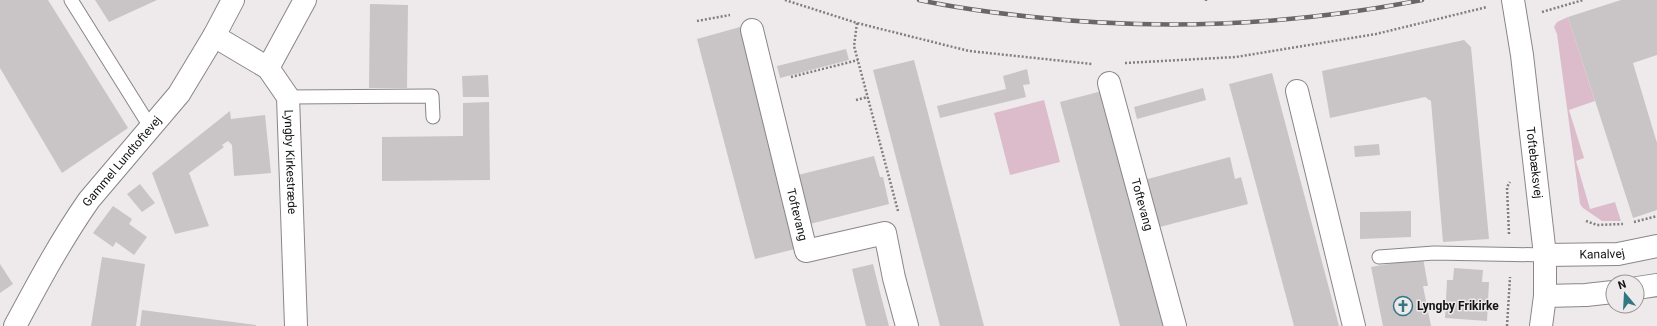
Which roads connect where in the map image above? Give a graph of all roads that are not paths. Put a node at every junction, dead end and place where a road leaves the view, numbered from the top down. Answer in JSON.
{"nodes":[{"id":1,"x":71,"y":0,"type":"edge"},
{"id":2,"x":233,"y":0,"type":"edge"},
{"id":3,"x":305,"y":0,"type":"edge"},
{"id":4,"x":1515,"y":10,"type":"edge"},
{"id":5,"x":752,"y":30,"type":"dead end"},
{"id":6,"x":214,"y":36,"type":"junction"},
{"id":7,"x":268,"y":68,"type":"junction"},
{"id":8,"x":1109,"y":83,"type":"dead end"},
{"id":9,"x":1298,"y":91,"type":"dead end"},
{"id":10,"x":288,"y":97,"type":"junction"},
{"id":11,"x":433,"y":117,"type":"dead end"},
{"id":12,"x":151,"y":128,"type":"junction"},
{"id":13,"x":1657,"y":246,"type":"edge"},
{"id":14,"x":1545,"y":255,"type":"junction"},
{"id":15,"x":1379,"y":257,"type":"dead end"},
{"id":16,"x":1657,"y":285,"type":"edge"},
{"id":17,"x":1645,"y":287,"type":"edge"},
{"id":18,"x":1605,"y":293,"type":"edge"},
{"id":19,"x":1545,"y":296,"type":"junction"},
{"id":20,"x":15,"y":326,"type":"edge"},
{"id":21,"x":296,"y":326,"type":"edge"},
{"id":22,"x":907,"y":326,"type":"edge"},
{"id":23,"x":1175,"y":326,"type":"edge"},
{"id":24,"x":1354,"y":326,"type":"edge"},
{"id":25,"x":1541,"y":326,"type":"edge"}],
"edges":[{"from":1,"to":12,"type":"lane"},
{"from":2,"to":6,"type":"street","name":"Gammel Lundtoftevej"},
{"from":3,"to":7,"type":"street"},
{"from":4,"to":14,"type":"street","name":"Toftebæksvej"},
{"from":5,"to":22,"type":"street","name":"Toftevang"},
{"from":6,"to":7,"type":"street","name":"Lyngby Kirkestræde"},
{"from":6,"to":12,"type":"street","name":"Gammel Lundtoftevej"},
{"from":7,"to":10,"type":"street","name":"Lyngby Kirkestræde"},
{"from":8,"to":23,"type":"street","name":"Toftevang"},
{"from":9,"to":24,"type":"street"},
{"from":10,"to":11,"type":"lane"},
{"from":10,"to":21,"type":"street","name":"Lyngby Kirkestræde"},
{"from":12,"to":20,"type":"street","name":"Gammel Lundtoftevej"},
{"from":13,"to":14,"type":"street","name":"Kanalvej"},
{"from":14,"to":15,"type":"lane"},
{"from":14,"to":19,"type":"street","name":"Toftebæksvej"},
{"from":16,"to":17,"type":"street"},
{"from":18,"to":19,"type":"street"},
{"from":19,"to":25,"type":"street","name":"Toftebæksvej"}]}
